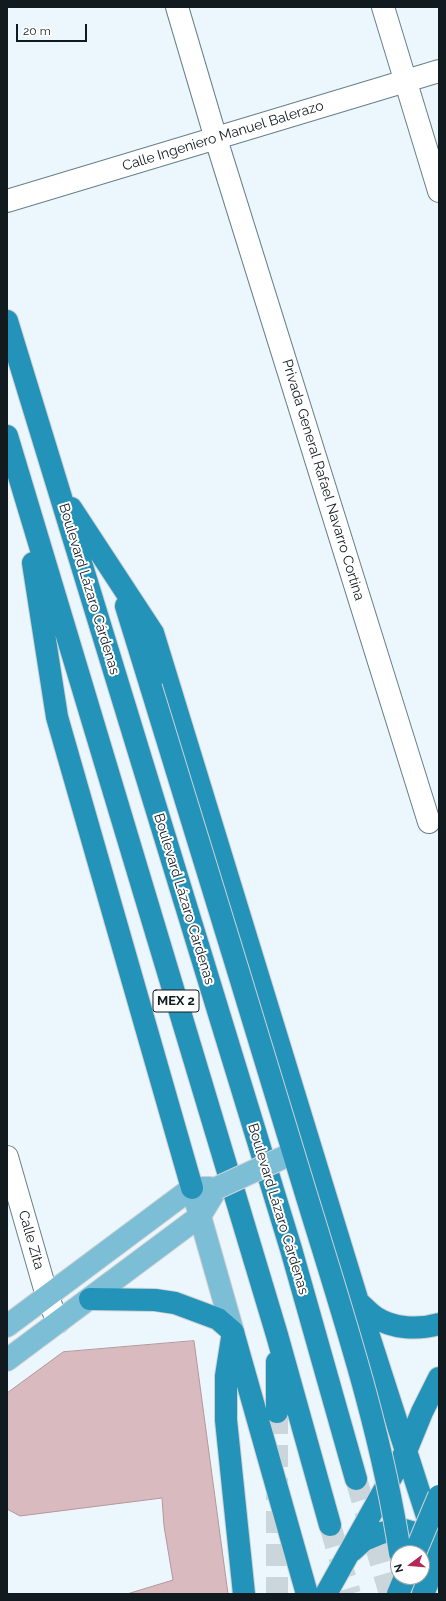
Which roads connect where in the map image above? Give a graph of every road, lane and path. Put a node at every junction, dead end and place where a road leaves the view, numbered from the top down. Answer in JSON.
{"nodes":[{"id":1,"x":177,"y":7,"type":"edge"},
{"id":2,"x":383,"y":7,"type":"edge"},
{"id":3,"x":439,"y":71,"type":"edge"},
{"id":4,"x":405,"y":80,"type":"junction"},
{"id":5,"x":216,"y":138,"type":"junction"},
{"id":6,"x":439,"y":191,"type":"edge"},
{"id":7,"x":7,"y":201,"type":"edge"},
{"id":8,"x":7,"y":321,"type":"edge"},
{"id":9,"x":7,"y":436,"type":"edge"},
{"id":10,"x":19,"y":476,"type":"junction"},
{"id":11,"x":57,"y":487,"type":"junction"},
{"id":12,"x":119,"y":583,"type":"junction"},
{"id":13,"x":429,"y":822,"type":"dead end"},
{"id":14,"x":302,"y":1150,"type":"junction"},
{"id":15,"x":7,"y":1157,"type":"edge"},
{"id":16,"x":192,"y":1188,"type":"junction"},
{"id":17,"x":217,"y":1188,"type":"junction"},
{"id":18,"x":200,"y":1216,"type":"junction"},
{"id":19,"x":47,"y":1296,"type":"junction"},
{"id":20,"x":90,"y":1299,"type":"junction"},
{"id":21,"x":358,"y":1302,"type":"junction"},
{"id":22,"x":58,"y":1322,"type":"junction"},
{"id":23,"x":439,"y":1324,"type":"edge"},
{"id":24,"x":7,"y":1326,"type":"edge"},
{"id":25,"x":233,"y":1332,"type":"junction"},
{"id":26,"x":277,"y":1335,"type":"junction"},
{"id":27,"x":7,"y":1360,"type":"edge"},
{"id":28,"x":439,"y":1378,"type":"edge"},
{"id":29,"x":277,"y":1412,"type":"tunnel mouth"},
{"id":30,"x":406,"y":1451,"type":"junction"},
{"id":31,"x":356,"y":1479,"type":"tunnel mouth"},
{"id":32,"x":439,"y":1496,"type":"edge"},
{"id":33,"x":330,"y":1526,"type":"tunnel mouth"},
{"id":34,"x":399,"y":1545,"type":"edge"},
{"id":35,"x":418,"y":1545,"type":"edge"},
{"id":36,"x":438,"y":1550,"type":"edge"},
{"id":37,"x":346,"y":1557,"type":"junction"},
{"id":38,"x":244,"y":1594,"type":"edge"},
{"id":39,"x":307,"y":1594,"type":"edge"},
{"id":40,"x":326,"y":1594,"type":"edge"},
{"id":41,"x":423,"y":1594,"type":"edge"}],
"edges":[{"from":1,"to":5,"type":"street","name":"Privada General Rafael Navarro Cortina"},
{"from":2,"to":4,"type":"street"},
{"from":3,"to":4,"type":"street","name":"Calle Ingeniero Manuel Balerazo"},
{"from":4,"to":5,"type":"street","name":"Calle Ingeniero Manuel Balerazo"},
{"from":4,"to":6,"type":"street"},
{"from":5,"to":7,"type":"street","name":"Calle Ingeniero Manuel Balerazo"},
{"from":5,"to":13,"type":"street","name":"Privada General Rafael Navarro Cortina"},
{"from":8,"to":11,"type":"highway","name":"Boulevard Lázaro Cárdenas","number":"MEX 2"},
{"from":9,"to":10,"type":"highway","number":"MEX 2"},
{"from":10,"to":16,"type":"highway"},
{"from":10,"to":26,"type":"highway","number":"MEX 2"},
{"from":11,"to":12,"type":"highway"},
{"from":11,"to":31,"type":"highway","name":"Boulevard Lázaro Cárdenas","number":"MEX 2"},
{"from":12,"to":14,"type":"highway"},
{"from":12,"to":34,"type":"highway","bridge":true},
{"from":14,"to":17,"type":"main road","bridge":true},
{"from":14,"to":21,"type":"highway"},
{"from":15,"to":19,"type":"street","name":"Calle Zita"},
{"from":16,"to":17,"type":"main road"},
{"from":16,"to":18,"type":"main road"},
{"from":16,"to":19,"type":"main road"},
{"from":17,"to":18,"type":"main road"},
{"from":18,"to":20,"type":"main road"},
{"from":18,"to":25,"type":"main road"},
{"from":19,"to":22,"type":"street","name":"Calle Zita"},
{"from":19,"to":24,"type":"main road"},
{"from":20,"to":22,"type":"main road"},
{"from":20,"to":25,"type":"highway"},
{"from":21,"to":23,"type":"highway"},
{"from":21,"to":30,"type":"highway"},
{"from":22,"to":27,"type":"main road"},
{"from":25,"to":38,"type":"highway"},
{"from":25,"to":39,"type":"highway"},
{"from":26,"to":29,"type":"highway"},
{"from":26,"to":33,"type":"highway","number":"MEX 2"},
{"from":28,"to":30,"type":"highway"},
{"from":30,"to":36,"type":"highway"},
{"from":30,"to":37,"type":"highway"},
{"from":32,"to":35,"type":"highway","bridge":true},
{"from":36,"to":37,"type":"highway"},
{"from":36,"to":41,"type":"highway"},
{"from":37,"to":40,"type":"highway"}]}
